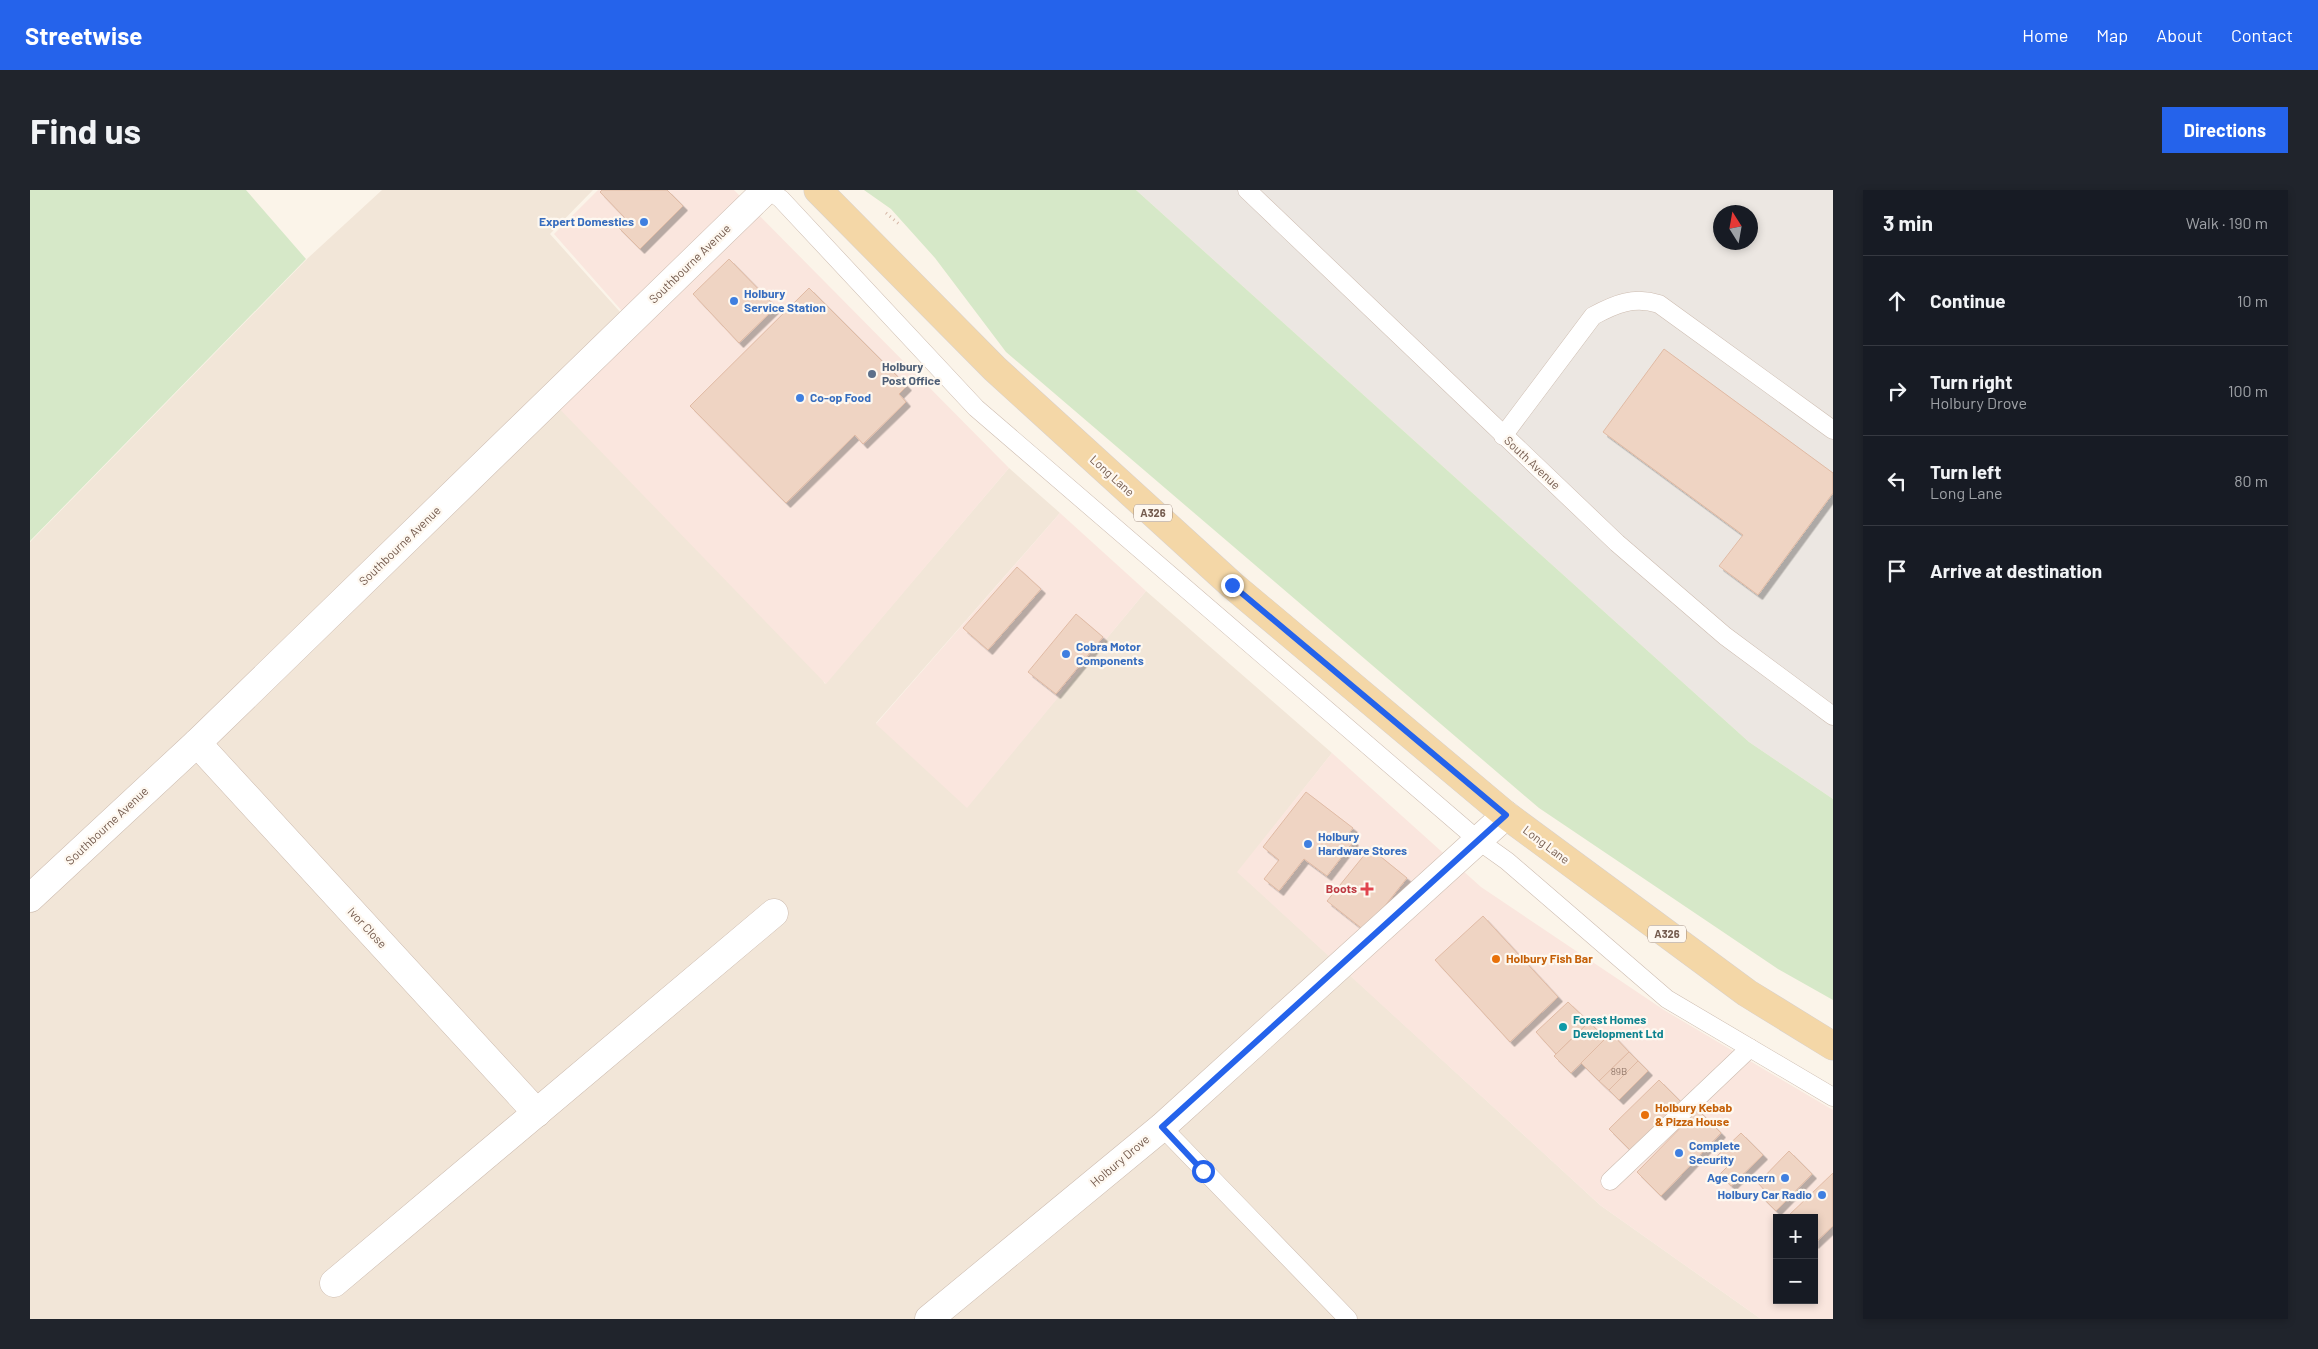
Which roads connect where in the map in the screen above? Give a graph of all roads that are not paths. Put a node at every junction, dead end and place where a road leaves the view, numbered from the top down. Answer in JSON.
{"nodes":[{"id":1,"x":767,"y":190,"type":"edge"},
{"id":2,"x":818,"y":190,"type":"edge"},
{"id":3,"x":1247,"y":190,"type":"edge"},
{"id":4,"x":1833,"y":430,"type":"edge"},
{"id":5,"x":1503,"y":436,"type":"junction"},
{"id":6,"x":1833,"y":716,"type":"edge"},
{"id":7,"x":197,"y":743,"type":"junction"},
{"id":8,"x":1506,"y":815,"type":"junction"},
{"id":9,"x":1479,"y":841,"type":"junction"},
{"id":10,"x":30,"y":898,"type":"edge"},
{"id":11,"x":774,"y":913,"type":"dead end"},
{"id":12,"x":1833,"y":1046,"type":"edge"},
{"id":13,"x":1750,"y":1048,"type":"junction"},
{"id":14,"x":1833,"y":1097,"type":"edge"},
{"id":15,"x":536,"y":1113,"type":"junction"},
{"id":16,"x":1162,"y":1127,"type":"junction"},
{"id":17,"x":1610,"y":1181,"type":"dead end"},
{"id":18,"x":334,"y":1283,"type":"dead end"},
{"id":19,"x":929,"y":1319,"type":"edge"},
{"id":20,"x":1348,"y":1319,"type":"edge"}],
"edges":[{"from":1,"to":7,"type":"street","name":"Southbourne Avenue"},
{"from":1,"to":9,"type":"lane"},
{"from":2,"to":8,"type":"main road","name":"Long Lane","number":"A326"},
{"from":3,"to":5,"type":"lane","name":"South Avenue"},
{"from":4,"to":5,"type":"lane"},
{"from":5,"to":6,"type":"lane","name":"South Avenue"},
{"from":7,"to":10,"type":"street","name":"Southbourne Avenue"},
{"from":7,"to":15,"type":"street","name":"Ivor Close"},
{"from":8,"to":9,"type":"street","name":"Holbury Drove"},
{"from":8,"to":12,"type":"main road","name":"Long Lane","number":"A326"},
{"from":9,"to":13,"type":"lane"},
{"from":9,"to":16,"type":"street","name":"Holbury Drove"},
{"from":11,"to":15,"type":"street"},
{"from":13,"to":14,"type":"lane"},
{"from":13,"to":17,"type":"lane"},
{"from":15,"to":18,"type":"street"},
{"from":16,"to":19,"type":"street","name":"Holbury Drove"},
{"from":16,"to":20,"type":"lane"}]}
